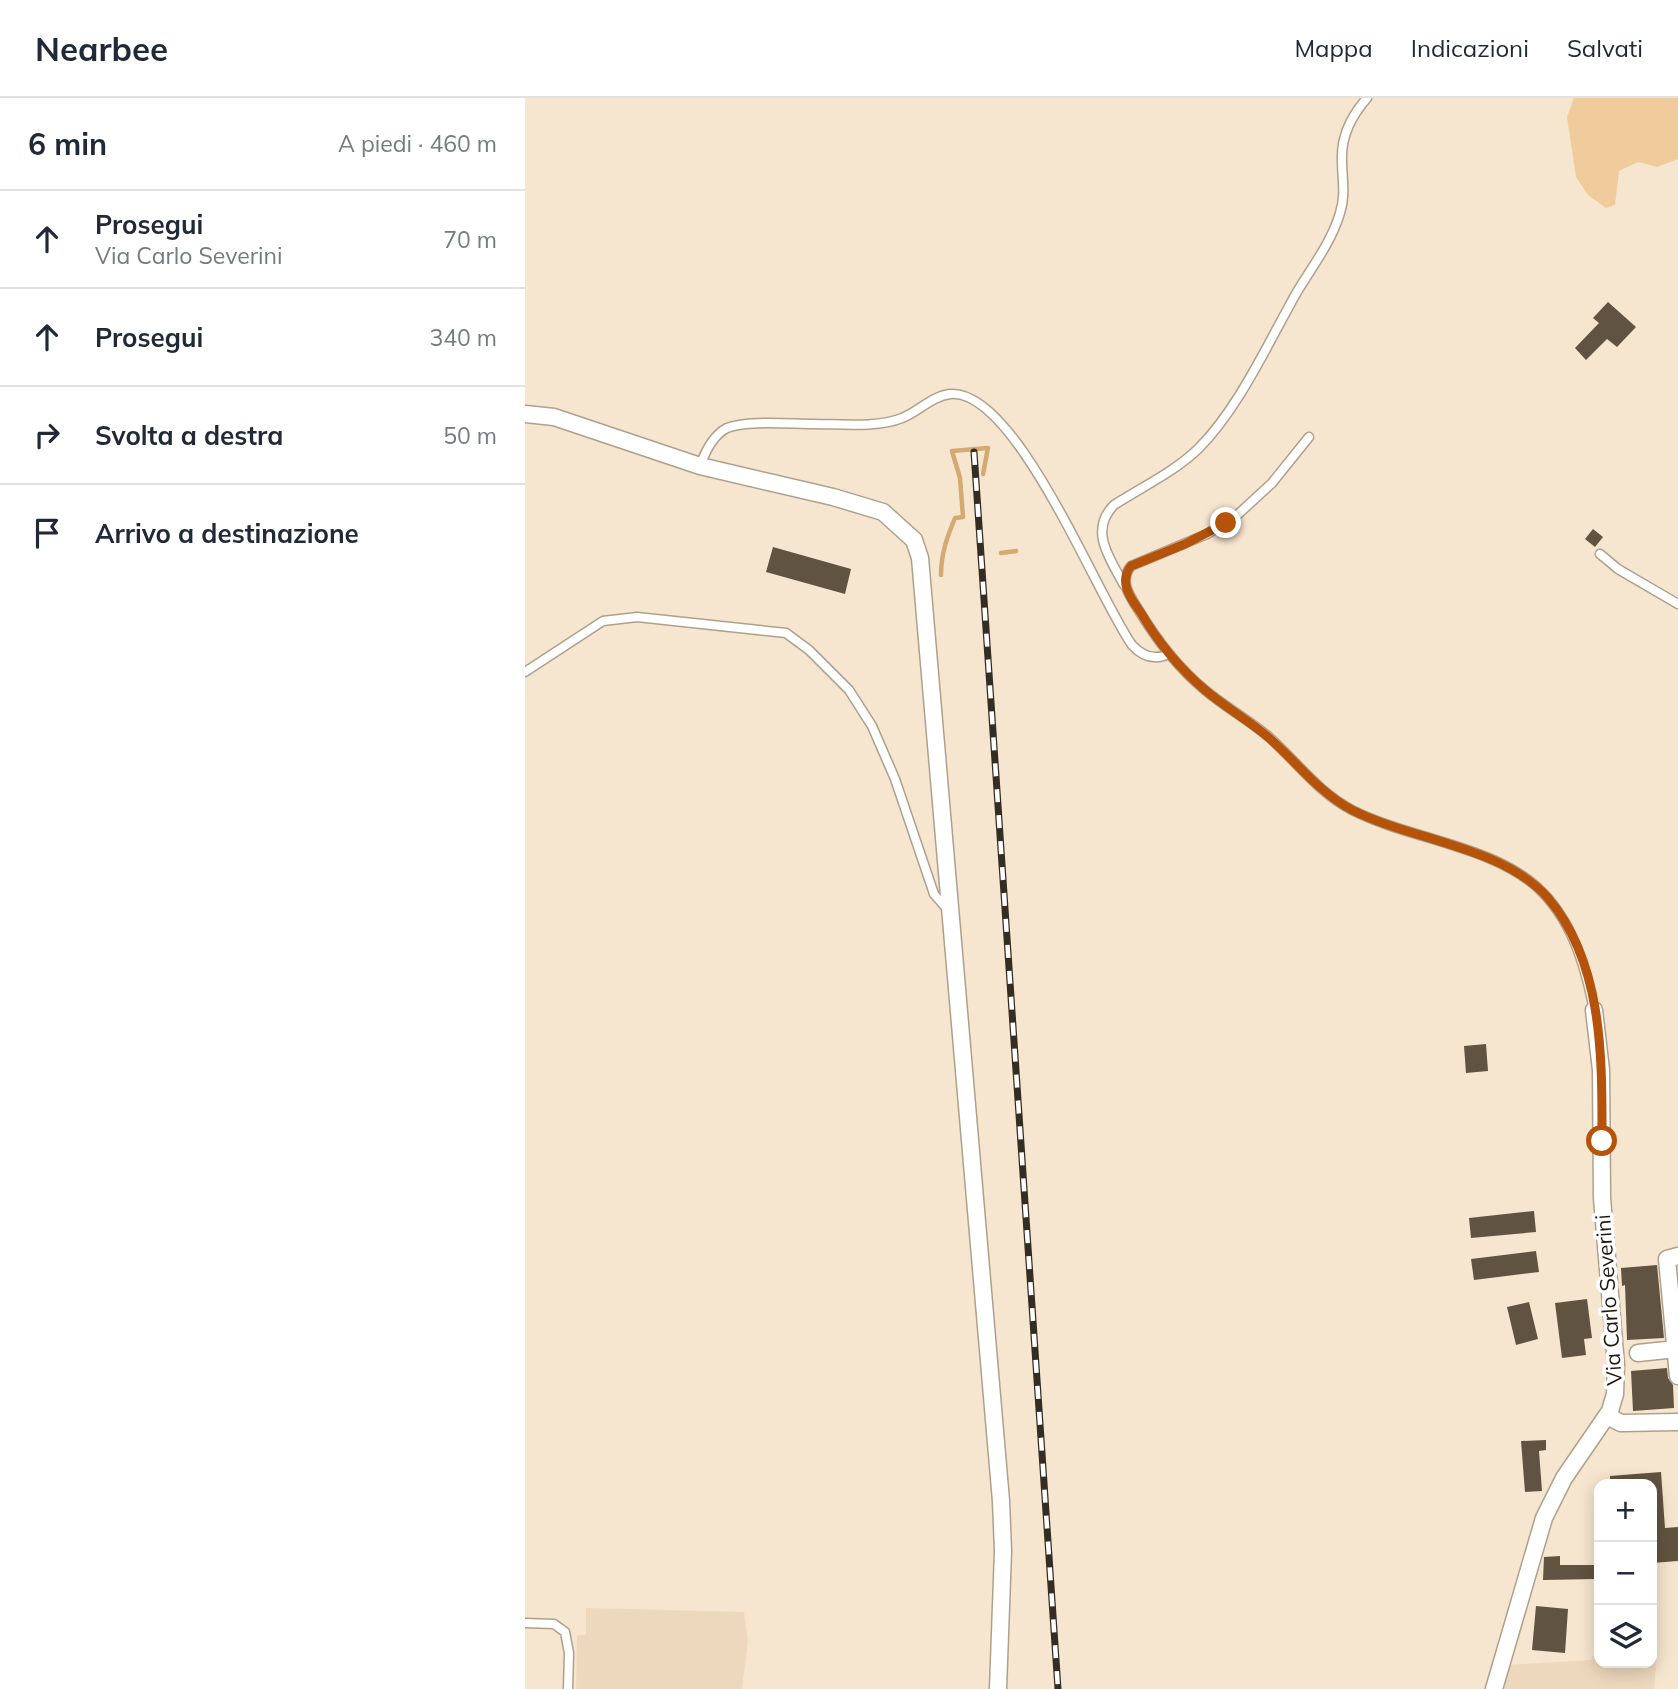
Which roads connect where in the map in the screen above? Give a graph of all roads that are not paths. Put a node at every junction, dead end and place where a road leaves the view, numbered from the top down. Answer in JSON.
{"nodes":[{"id":1,"x":1367,"y":98,"type":"edge"},
{"id":2,"x":525,"y":414,"type":"edge"},
{"id":3,"x":1309,"y":437,"type":"dead end"},
{"id":4,"x":700,"y":466,"type":"junction"},
{"id":5,"x":1600,"y":554,"type":"dead end"},
{"id":6,"x":1126,"y":588,"type":"junction"},
{"id":7,"x":1678,"y":604,"type":"edge"},
{"id":8,"x":1169,"y":654,"type":"junction"},
{"id":9,"x":525,"y":672,"type":"edge"},
{"id":10,"x":949,"y":912,"type":"junction"},
{"id":11,"x":1594,"y":1010,"type":"joint"},
{"id":12,"x":1678,"y":1256,"type":"edge"},
{"id":13,"x":1676,"y":1339,"type":"edge"},
{"id":14,"x":1638,"y":1353,"type":"dead end"},
{"id":15,"x":1678,"y":1376,"type":"edge"},
{"id":16,"x":1607,"y":1416,"type":"junction"},
{"id":17,"x":1678,"y":1422,"type":"edge"},
{"id":18,"x":525,"y":1623,"type":"edge"},
{"id":19,"x":568,"y":1689,"type":"edge"},
{"id":20,"x":998,"y":1689,"type":"edge"},
{"id":21,"x":1494,"y":1689,"type":"edge"}],
"edges":[{"from":1,"to":6,"type":"lane"},
{"from":2,"to":4,"type":"street"},
{"from":3,"to":6,"type":"lane"},
{"from":4,"to":8,"type":"lane"},
{"from":4,"to":10,"type":"street"},
{"from":5,"to":7,"type":"lane"},
{"from":6,"to":8,"type":"lane"},
{"from":8,"to":11,"type":"lane"},
{"from":9,"to":10,"type":"lane"},
{"from":10,"to":20,"type":"street"},
{"from":11,"to":16,"type":"street","name":"Via Carlo Severini"},
{"from":12,"to":13,"type":"street"},
{"from":13,"to":14,"type":"street"},
{"from":13,"to":15,"type":"street"},
{"from":16,"to":17,"type":"street"},
{"from":16,"to":21,"type":"street","name":"Via Carlo Severini"},
{"from":18,"to":19,"type":"lane"}]}
